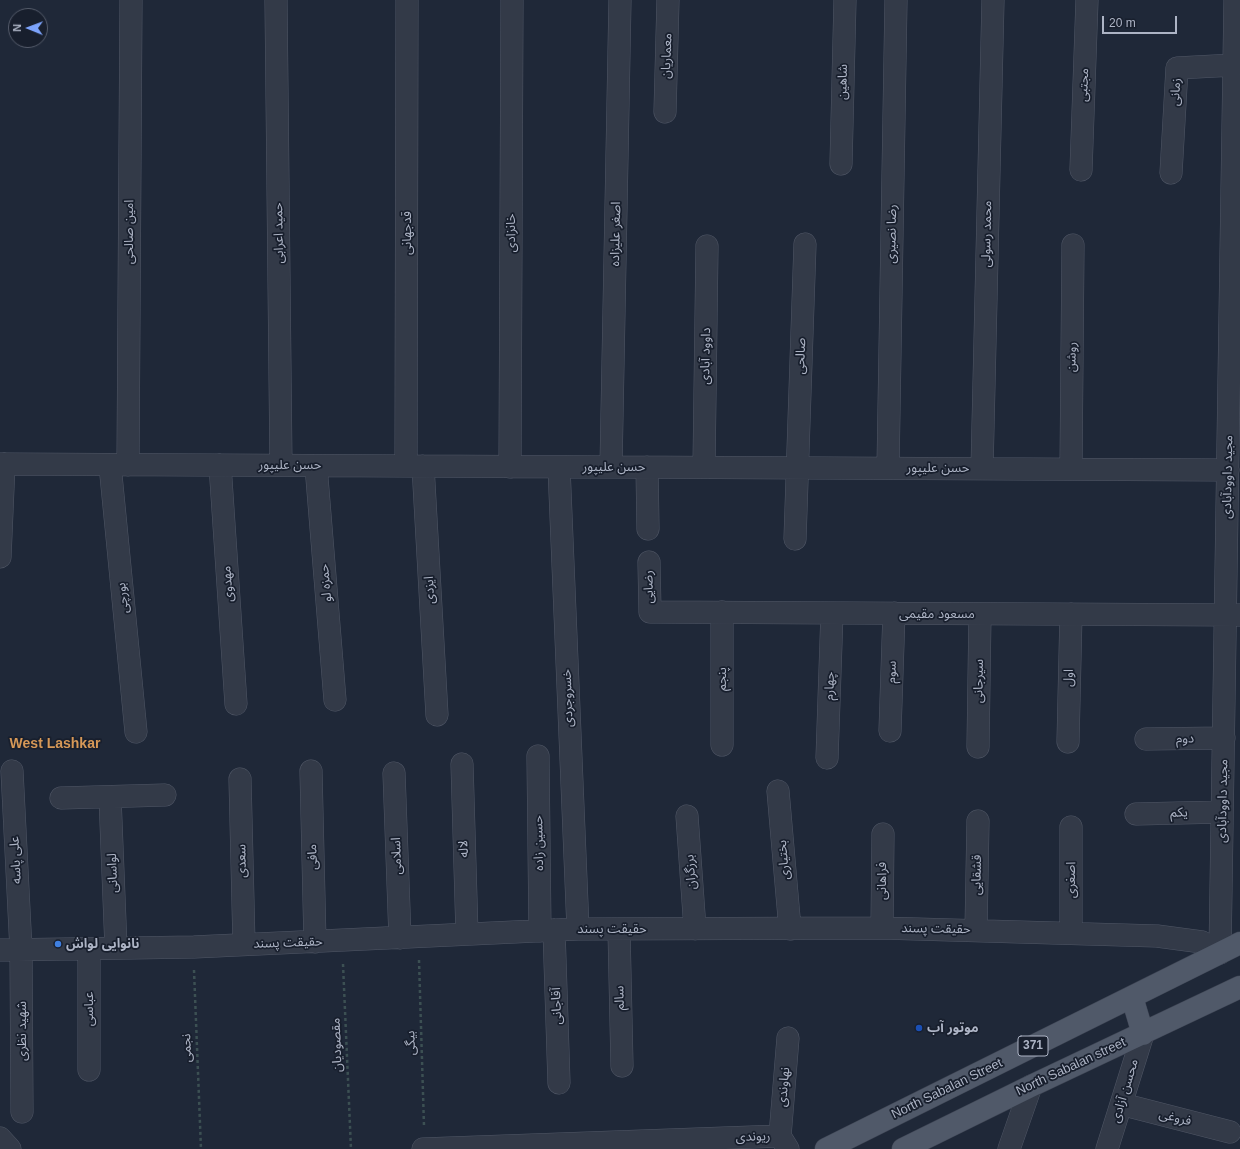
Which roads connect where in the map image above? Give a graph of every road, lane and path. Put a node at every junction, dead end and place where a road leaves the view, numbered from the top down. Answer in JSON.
{"nodes":[{"id":1,"x":131,"y":0,"type":"edge"},
{"id":2,"x":276,"y":0,"type":"edge"},
{"id":3,"x":407,"y":0,"type":"edge"},
{"id":4,"x":512,"y":0,"type":"edge"},
{"id":5,"x":620,"y":0,"type":"edge"},
{"id":6,"x":668,"y":0,"type":"edge"},
{"id":7,"x":845,"y":0,"type":"edge"},
{"id":8,"x":896,"y":0,"type":"edge"},
{"id":9,"x":993,"y":0,"type":"edge"},
{"id":10,"x":1087,"y":0,"type":"edge"},
{"id":11,"x":1235,"y":0,"type":"edge"},
{"id":12,"x":1234,"y":65,"type":"junction"},
{"id":13,"x":665,"y":112,"type":"dead end"},
{"id":14,"x":841,"y":164,"type":"dead end"},
{"id":15,"x":1080,"y":170,"type":"dead end"},
{"id":16,"x":1171,"y":173,"type":"dead end"},
{"id":17,"x":805,"y":244,"type":"dead end"},
{"id":18,"x":1073,"y":245,"type":"dead end"},
{"id":19,"x":707,"y":246,"type":"dead end"},
{"id":20,"x":1235,"y":277,"type":"edge"},
{"id":21,"x":2,"y":464,"type":"edge"},
{"id":22,"x":119,"y":465,"type":"junction"},
{"id":23,"x":220,"y":465,"type":"junction"},
{"id":24,"x":281,"y":465,"type":"junction"},
{"id":25,"x":316,"y":466,"type":"junction"},
{"id":26,"x":414,"y":466,"type":"junction"},
{"id":27,"x":510,"y":467,"type":"junction"},
{"id":28,"x":559,"y":467,"type":"junction"},
{"id":29,"x":612,"y":467,"type":"junction"},
{"id":30,"x":647,"y":467,"type":"junction"},
{"id":31,"x":704,"y":467,"type":"junction"},
{"id":32,"x":797,"y":468,"type":"junction"},
{"id":33,"x":888,"y":468,"type":"junction"},
{"id":34,"x":982,"y":469,"type":"junction"},
{"id":35,"x":1071,"y":469,"type":"junction"},
{"id":36,"x":1228,"y":470,"type":"junction"},
{"id":37,"x":648,"y":529,"type":"dead end"},
{"id":38,"x":795,"y":539,"type":"dead end"},
{"id":39,"x":0,"y":557,"type":"edge"},
{"id":40,"x":649,"y":562,"type":"dead end"},
{"id":41,"x":650,"y":612,"type":"joint"},
{"id":42,"x":722,"y":612,"type":"junction"},
{"id":43,"x":832,"y":613,"type":"junction"},
{"id":44,"x":894,"y":613,"type":"junction"},
{"id":45,"x":980,"y":614,"type":"junction"},
{"id":46,"x":1071,"y":614,"type":"junction"},
{"id":47,"x":1233,"y":615,"type":"edge"},
{"id":48,"x":336,"y":700,"type":"dead end"},
{"id":49,"x":236,"y":704,"type":"dead end"},
{"id":50,"x":437,"y":715,"type":"dead end"},
{"id":51,"x":890,"y":731,"type":"dead end"},
{"id":52,"x":136,"y":732,"type":"dead end"},
{"id":53,"x":1224,"y":738,"type":"junction"},
{"id":54,"x":1146,"y":739,"type":"dead end"},
{"id":55,"x":1068,"y":742,"type":"dead end"},
{"id":56,"x":722,"y":746,"type":"dead end"},
{"id":57,"x":978,"y":747,"type":"dead end"},
{"id":58,"x":538,"y":756,"type":"dead end"},
{"id":59,"x":827,"y":758,"type":"dead end"},
{"id":60,"x":462,"y":764,"type":"dead end"},
{"id":61,"x":12,"y":771,"type":"dead end"},
{"id":62,"x":311,"y":771,"type":"dead end"},
{"id":63,"x":394,"y":773,"type":"dead end"},
{"id":64,"x":240,"y":779,"type":"dead end"},
{"id":65,"x":778,"y":791,"type":"dead end"},
{"id":66,"x":165,"y":795,"type":"dead end"},
{"id":67,"x":110,"y":797,"type":"junction"},
{"id":68,"x":61,"y":798,"type":"dead end"},
{"id":69,"x":1222,"y":812,"type":"junction"},
{"id":70,"x":1136,"y":814,"type":"dead end"},
{"id":71,"x":688,"y":816,"type":"dead end"},
{"id":72,"x":978,"y":821,"type":"dead end"},
{"id":73,"x":1071,"y":827,"type":"dead end"},
{"id":74,"x":883,"y":834,"type":"dead end"},
{"id":75,"x":790,"y":928,"type":"junction"},
{"id":76,"x":882,"y":928,"type":"junction"},
{"id":77,"x":578,"y":929,"type":"junction"},
{"id":78,"x":695,"y":929,"type":"junction"},
{"id":79,"x":619,"y":930,"type":"junction"},
{"id":80,"x":976,"y":930,"type":"junction"},
{"id":81,"x":547,"y":931,"type":"junction"},
{"id":82,"x":1071,"y":933,"type":"junction"},
{"id":83,"x":467,"y":934,"type":"junction"},
{"id":84,"x":409,"y":937,"type":"junction"},
{"id":85,"x":342,"y":941,"type":"junction"},
{"id":86,"x":315,"y":942,"type":"junction"},
{"id":87,"x":1240,"y":943,"type":"edge"},
{"id":88,"x":244,"y":944,"type":"junction"},
{"id":89,"x":194,"y":947,"type":"junction"},
{"id":90,"x":116,"y":948,"type":"junction"},
{"id":91,"x":89,"y":949,"type":"junction"},
{"id":92,"x":11,"y":950,"type":"edge"},
{"id":93,"x":1220,"y":953,"type":"junction"},
{"id":94,"x":1240,"y":987,"type":"edge"},
{"id":95,"x":1132,"y":997,"type":"junction"},
{"id":96,"x":1142,"y":1034,"type":"junction"},
{"id":97,"x":788,"y":1038,"type":"dead end"},
{"id":98,"x":622,"y":1066,"type":"dead end"},
{"id":99,"x":89,"y":1070,"type":"dead end"},
{"id":100,"x":559,"y":1083,"type":"dead end"},
{"id":101,"x":1031,"y":1086,"type":"junction"},
{"id":102,"x":1121,"y":1104,"type":"junction"},
{"id":103,"x":22,"y":1112,"type":"dead end"},
{"id":104,"x":1230,"y":1132,"type":"dead end"},
{"id":105,"x":0,"y":1138,"type":"edge"},
{"id":106,"x":784,"y":1142,"type":"edge"},
{"id":107,"x":10,"y":1149,"type":"edge"},
{"id":108,"x":200,"y":1149,"type":"edge"},
{"id":109,"x":351,"y":1149,"type":"edge"},
{"id":110,"x":424,"y":1149,"type":"edge"},
{"id":111,"x":826,"y":1149,"type":"edge"},
{"id":112,"x":903,"y":1149,"type":"edge"},
{"id":113,"x":1009,"y":1149,"type":"edge"},
{"id":114,"x":1107,"y":1149,"type":"edge"}],
"edges":[{"from":1,"to":22,"type":"street","name":"امین صالحی"},
{"from":2,"to":24,"type":"street","name":"حمید اعرابی"},
{"from":3,"to":26,"type":"street","name":"قدجهانی"},
{"from":4,"to":27,"type":"street","name":"خانزادی"},
{"from":5,"to":29,"type":"street","name":"اصغر علیزاده"},
{"from":6,"to":13,"type":"street","name":"معماریان"},
{"from":7,"to":14,"type":"street","name":"شاهین"},
{"from":8,"to":33,"type":"street","name":"رضا نصیری"},
{"from":9,"to":34,"type":"street","name":"محمد رسولی"},
{"from":10,"to":15,"type":"street","name":"مجتبی"},
{"from":11,"to":12,"type":"street","name":"مجید داوودآبادی"},
{"from":12,"to":16,"type":"street","name":"زمانی"},
{"from":12,"to":20,"type":"street","name":"مجید داوودآبادی"},
{"from":17,"to":32,"type":"street","name":"صالحی"},
{"from":18,"to":35,"type":"street","name":"روشن"},
{"from":19,"to":31,"type":"street","name":"داوود آبادی"},
{"from":20,"to":36,"type":"street","name":"مجید داوودآبادی"},
{"from":21,"to":22,"type":"street","name":"حسن علیپور"},
{"from":21,"to":39,"type":"street"},
{"from":22,"to":23,"type":"street","name":"حسن علیپور"},
{"from":22,"to":52,"type":"street","name":"بورچی"},
{"from":23,"to":24,"type":"street","name":"حسن علیپور"},
{"from":23,"to":49,"type":"street","name":"مهدوی"},
{"from":24,"to":25,"type":"street","name":"حسن علیپور"},
{"from":25,"to":26,"type":"street","name":"حسن علیپور"},
{"from":25,"to":48,"type":"street","name":"حمزه لو"},
{"from":26,"to":27,"type":"street","name":"حسن علیپور"},
{"from":26,"to":50,"type":"street","name":"ایزدی"},
{"from":27,"to":28,"type":"street","name":"حسن علیپور"},
{"from":28,"to":29,"type":"street","name":"حسن علیپور"},
{"from":28,"to":77,"type":"street","name":"خسروجردی"},
{"from":29,"to":30,"type":"street","name":"حسن علیپور"},
{"from":30,"to":31,"type":"street","name":"حسن علیپور"},
{"from":30,"to":37,"type":"street"},
{"from":31,"to":32,"type":"street","name":"حسن علیپور"},
{"from":32,"to":33,"type":"street","name":"حسن علیپور"},
{"from":32,"to":38,"type":"street","name":"صالحی"},
{"from":33,"to":34,"type":"street","name":"حسن علیپور"},
{"from":34,"to":35,"type":"street","name":"حسن علیپور"},
{"from":35,"to":36,"type":"street","name":"حسن علیپور"},
{"from":36,"to":47,"type":"street","name":"مجید داوودآبادی"},
{"from":40,"to":41,"type":"street","name":"رضایی"},
{"from":41,"to":42,"type":"street","name":"مسعود مقیمی"},
{"from":42,"to":43,"type":"street","name":"مسعود مقیمی"},
{"from":42,"to":56,"type":"street","name":"پنجم"},
{"from":43,"to":44,"type":"street","name":"مسعود مقیمی"},
{"from":43,"to":59,"type":"street","name":"چهارم"},
{"from":44,"to":45,"type":"street","name":"مسعود مقیمی"},
{"from":44,"to":51,"type":"street","name":"سوم"},
{"from":45,"to":46,"type":"street","name":"مسعود مقیمی"},
{"from":45,"to":57,"type":"street","name":"سیرجانی"},
{"from":46,"to":47,"type":"street","name":"مسعود مقیمی"},
{"from":46,"to":55,"type":"street","name":"اول"},
{"from":47,"to":53,"type":"street","name":"مجید داوودآبادی"},
{"from":53,"to":54,"type":"street","name":"دوم"},
{"from":53,"to":69,"type":"street","name":"مجید داوودآبادی"},
{"from":58,"to":81,"type":"street","name":"حسین زاده"},
{"from":60,"to":83,"type":"street","name":"لاله"},
{"from":61,"to":92,"type":"street","name":"علی پاسه"},
{"from":62,"to":86,"type":"street","name":"مافی"},
{"from":63,"to":84,"type":"street","name":"اسلامی"},
{"from":64,"to":88,"type":"street","name":"سعدی"},
{"from":65,"to":75,"type":"street","name":"بختیاری"},
{"from":66,"to":67,"type":"street"},
{"from":67,"to":68,"type":"street"},
{"from":67,"to":90,"type":"street","name":"لواسانی"},
{"from":69,"to":70,"type":"street","name":"یکم"},
{"from":69,"to":93,"type":"street","name":"مجید داوودآبادی"},
{"from":71,"to":78,"type":"street","name":"برزگران"},
{"from":72,"to":80,"type":"street","name":"قشقایی"},
{"from":73,"to":82,"type":"street","name":"اصغری"},
{"from":74,"to":76,"type":"street","name":"فراهانی"},
{"from":75,"to":76,"type":"street","name":"حقیقت پسند"},
{"from":75,"to":78,"type":"street","name":"حقیقت پسند"},
{"from":76,"to":80,"type":"street","name":"حقیقت پسند"},
{"from":77,"to":79,"type":"street","name":"حقیقت پسند"},
{"from":77,"to":81,"type":"street","name":"حقیقت پسند"},
{"from":78,"to":79,"type":"street","name":"حقیقت پسند"},
{"from":79,"to":98,"type":"street","name":"سالم"},
{"from":80,"to":82,"type":"street","name":"حقیقت پسند"},
{"from":81,"to":83,"type":"street","name":"حقیقت پسند"},
{"from":81,"to":100,"type":"street","name":"آقاجانی"},
{"from":82,"to":93,"type":"street","name":"حقیقت پسند"},
{"from":83,"to":84,"type":"street","name":"حقیقت پسند"},
{"from":84,"to":85,"type":"street","name":"حقیقت پسند"},
{"from":84,"to":110,"type":"path","name":"بیگی"},
{"from":85,"to":86,"type":"street","name":"حقیقت پسند"},
{"from":85,"to":109,"type":"path","name":"مقصودیان"},
{"from":86,"to":88,"type":"street","name":"حقیقت پسند"},
{"from":87,"to":93,"type":"main road","name":"North Sabalan Street","number":"371"},
{"from":88,"to":89,"type":"street","name":"حقیقت پسند"},
{"from":89,"to":90,"type":"street","name":"حقیقت پسند"},
{"from":89,"to":108,"type":"path","name":"نجمی"},
{"from":90,"to":91,"type":"street","name":"حقیقت پسند"},
{"from":91,"to":92,"type":"street","name":"حقیقت پسند"},
{"from":91,"to":99,"type":"street","name":"عباسی"},
{"from":92,"to":103,"type":"street","name":"شهید نظری"},
{"from":93,"to":95,"type":"main road","name":"North Sabalan Street","number":"371"},
{"from":94,"to":96,"type":"main road","name":"North Sabalan street"},
{"from":95,"to":96,"type":"main road"},
{"from":95,"to":111,"type":"main road","name":"North Sabalan Street","number":"371"},
{"from":96,"to":101,"type":"main road","name":"North Sabalan street"},
{"from":96,"to":102,"type":"street","name":"محسن آزادی"},
{"from":97,"to":106,"type":"street","name":"نهاوندی"},
{"from":101,"to":112,"type":"main road","name":"North Sabalan street"},
{"from":101,"to":113,"type":"street"},
{"from":102,"to":104,"type":"street","name":"فروغی"},
{"from":102,"to":114,"type":"street","name":"محسن آزادی"},
{"from":105,"to":107,"type":"street"},
{"from":106,"to":110,"type":"street","name":"ریوندی"}]}
